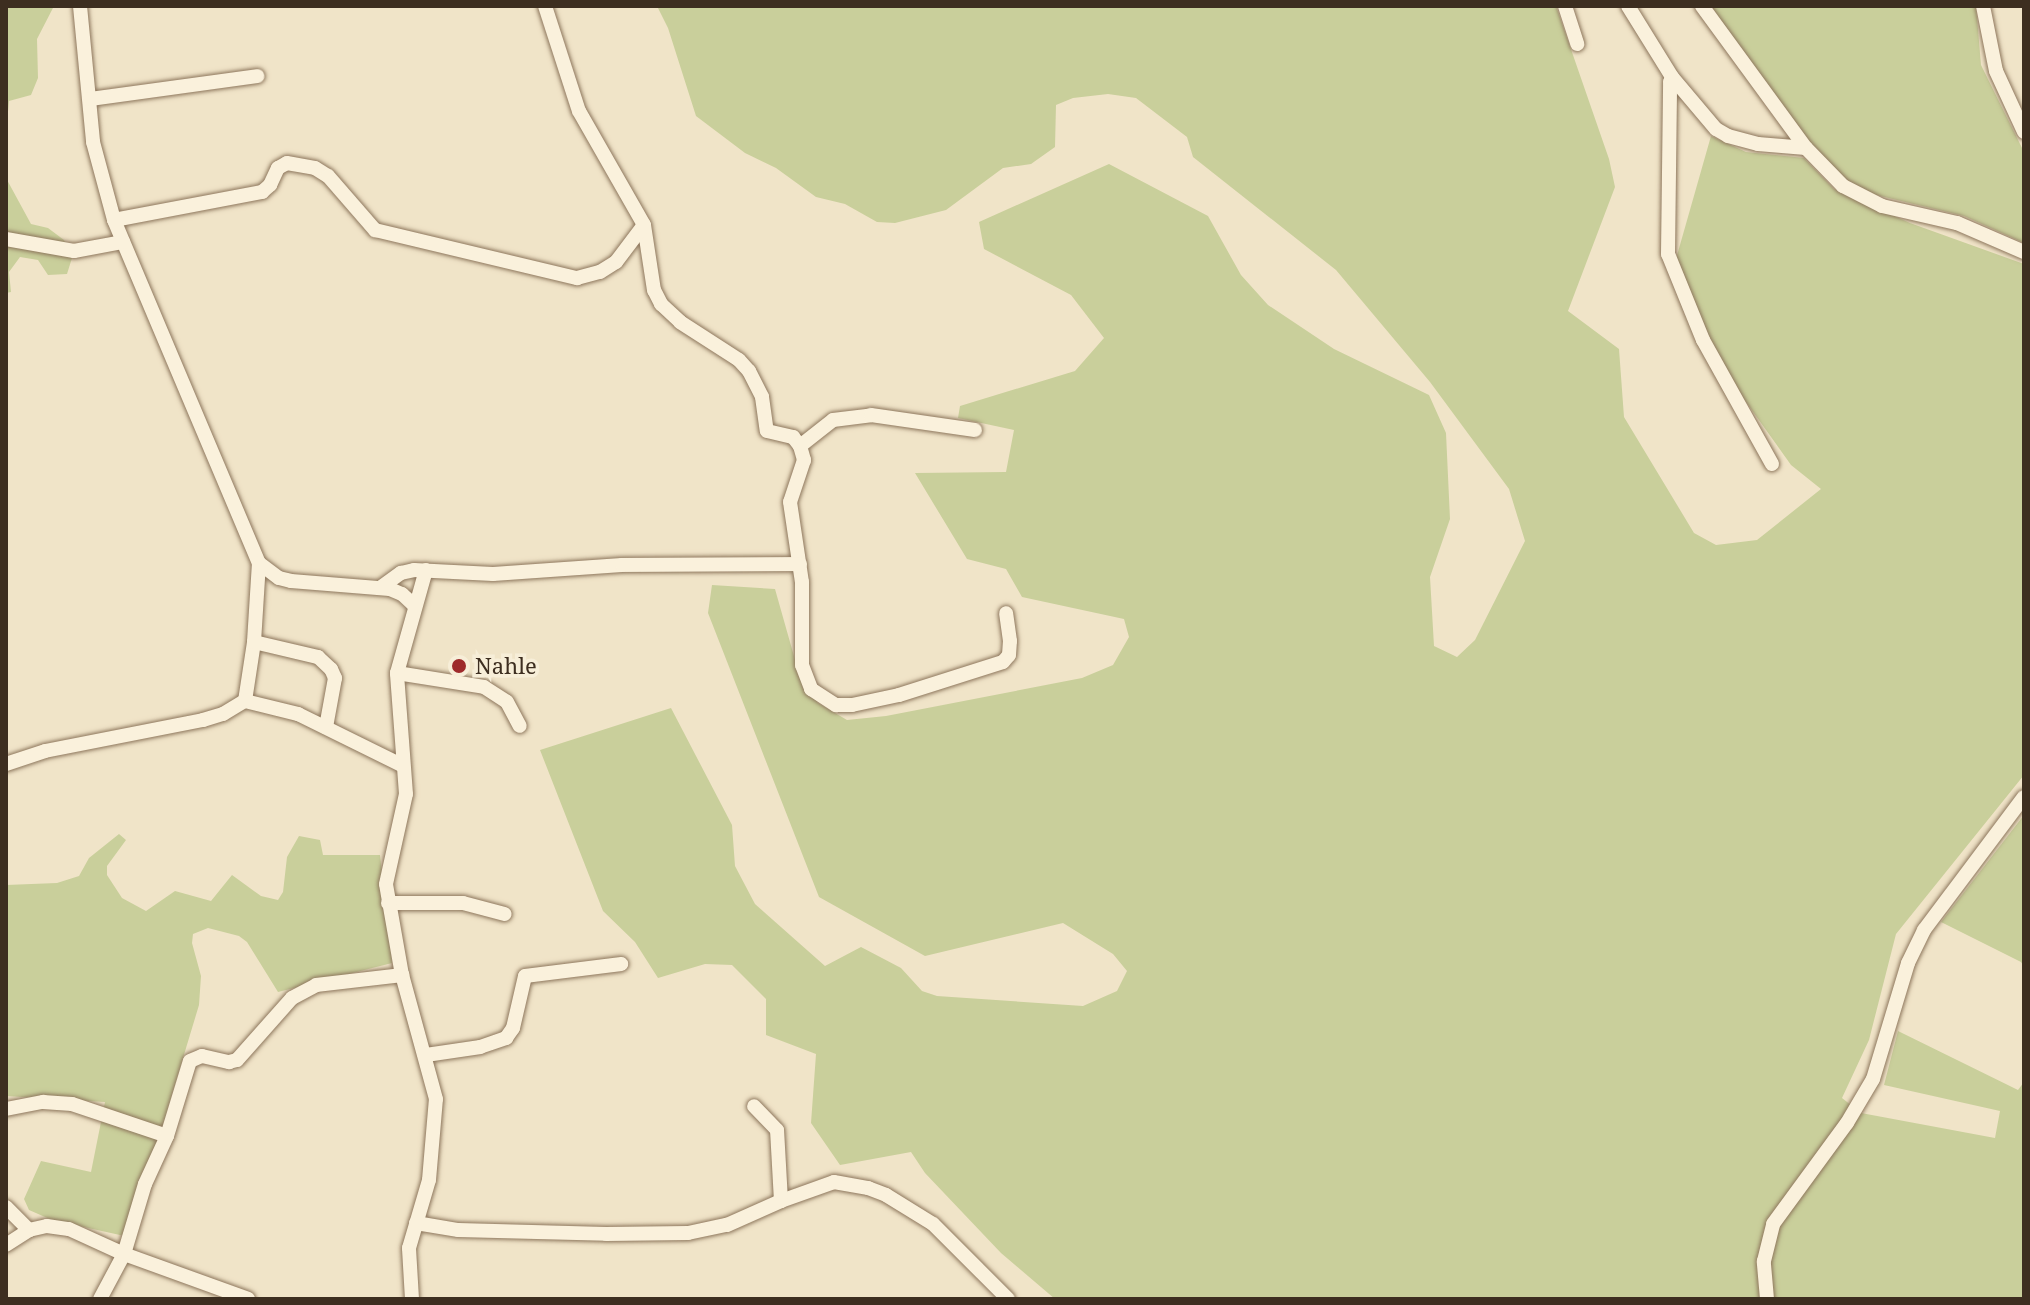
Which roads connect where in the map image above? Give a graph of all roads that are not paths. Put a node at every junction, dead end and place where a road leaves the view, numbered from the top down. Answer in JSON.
{"nodes":[{"id":1,"x":80,"y":6,"type":"edge"},
{"id":2,"x":545,"y":6,"type":"edge"},
{"id":3,"x":1565,"y":6,"type":"edge"},
{"id":4,"x":1628,"y":6,"type":"edge"},
{"id":5,"x":1702,"y":6,"type":"edge"},
{"id":6,"x":1983,"y":6,"type":"edge"},
{"id":7,"x":1577,"y":44,"type":"dead end"},
{"id":8,"x":257,"y":76,"type":"dead end"},
{"id":9,"x":1672,"y":77,"type":"junction"},
{"id":10,"x":90,"y":99,"type":"junction"},
{"id":11,"x":2024,"y":132,"type":"edge"},
{"id":12,"x":1806,"y":148,"type":"junction"},
{"id":13,"x":114,"y":220,"type":"junction"},
{"id":14,"x":644,"y":225,"type":"junction"},
{"id":15,"x":6,"y":239,"type":"edge"},
{"id":16,"x":123,"y":242,"type":"junction"},
{"id":17,"x":2024,"y":252,"type":"edge"},
{"id":18,"x":975,"y":430,"type":"dead end"},
{"id":19,"x":800,"y":446,"type":"junction"},
{"id":20,"x":1772,"y":464,"type":"dead end"},
{"id":21,"x":259,"y":563,"type":"junction"},
{"id":22,"x":800,"y":564,"type":"junction"},
{"id":23,"x":426,"y":570,"type":"junction"},
{"id":24,"x":380,"y":588,"type":"junction"},
{"id":25,"x":414,"y":605,"type":"junction"},
{"id":26,"x":1006,"y":613,"type":"dead end"},
{"id":27,"x":254,"y":642,"type":"junction"},
{"id":28,"x":397,"y":673,"type":"junction"},
{"id":29,"x":245,"y":701,"type":"junction"},
{"id":30,"x":520,"y":726,"type":"dead end"},
{"id":31,"x":326,"y":727,"type":"junction"},
{"id":32,"x":6,"y":764,"type":"edge"},
{"id":33,"x":403,"y":766,"type":"junction"},
{"id":34,"x":2024,"y":797,"type":"edge"},
{"id":35,"x":388,"y":903,"type":"junction"},
{"id":36,"x":505,"y":914,"type":"dead end"},
{"id":37,"x":621,"y":964,"type":"dead end"},
{"id":38,"x":402,"y":975,"type":"junction"},
{"id":39,"x":426,"y":1055,"type":"junction"},
{"id":40,"x":754,"y":1106,"type":"dead end"},
{"id":41,"x":6,"y":1109,"type":"edge"},
{"id":42,"x":167,"y":1136,"type":"junction"},
{"id":43,"x":781,"y":1201,"type":"junction"},
{"id":44,"x":6,"y":1207,"type":"edge"},
{"id":45,"x":416,"y":1223,"type":"junction"},
{"id":46,"x":29,"y":1230,"type":"junction"},
{"id":47,"x":6,"y":1245,"type":"edge"},
{"id":48,"x":124,"y":1254,"type":"junction"},
{"id":49,"x":100,"y":1299,"type":"edge"},
{"id":50,"x":248,"y":1299,"type":"edge"},
{"id":51,"x":412,"y":1299,"type":"edge"},
{"id":52,"x":1008,"y":1299,"type":"edge"},
{"id":53,"x":1767,"y":1299,"type":"edge"}],
"edges":[{"from":1,"to":10,"type":"street"},
{"from":2,"to":14,"type":"street"},
{"from":3,"to":7,"type":"street"},
{"from":4,"to":9,"type":"street"},
{"from":5,"to":12,"type":"street"},
{"from":6,"to":11,"type":"street"},
{"from":8,"to":10,"type":"street"},
{"from":9,"to":12,"type":"street"},
{"from":9,"to":20,"type":"street"},
{"from":10,"to":13,"type":"street"},
{"from":12,"to":17,"type":"street"},
{"from":13,"to":14,"type":"street"},
{"from":13,"to":16,"type":"street"},
{"from":14,"to":19,"type":"street"},
{"from":15,"to":16,"type":"street"},
{"from":16,"to":21,"type":"street"},
{"from":18,"to":19,"type":"street"},
{"from":19,"to":22,"type":"street"},
{"from":21,"to":24,"type":"street"},
{"from":21,"to":27,"type":"street"},
{"from":22,"to":23,"type":"street"},
{"from":22,"to":26,"type":"street"},
{"from":23,"to":24,"type":"street"},
{"from":23,"to":25,"type":"street"},
{"from":24,"to":25,"type":"street"},
{"from":25,"to":28,"type":"street"},
{"from":27,"to":29,"type":"street"},
{"from":27,"to":31,"type":"street"},
{"from":28,"to":30,"type":"street"},
{"from":28,"to":33,"type":"street"},
{"from":29,"to":31,"type":"street"},
{"from":29,"to":32,"type":"street"},
{"from":31,"to":33,"type":"street"},
{"from":33,"to":35,"type":"street"},
{"from":34,"to":53,"type":"street"},
{"from":35,"to":36,"type":"street"},
{"from":35,"to":38,"type":"street"},
{"from":37,"to":39,"type":"street"},
{"from":38,"to":39,"type":"street"},
{"from":38,"to":42,"type":"street"},
{"from":39,"to":45,"type":"street"},
{"from":40,"to":43,"type":"street"},
{"from":41,"to":42,"type":"street"},
{"from":42,"to":48,"type":"street"},
{"from":43,"to":45,"type":"street"},
{"from":43,"to":52,"type":"street"},
{"from":44,"to":46,"type":"street"},
{"from":45,"to":51,"type":"street"},
{"from":46,"to":47,"type":"street"},
{"from":46,"to":48,"type":"street"},
{"from":48,"to":49,"type":"street"},
{"from":48,"to":50,"type":"street"}]}
